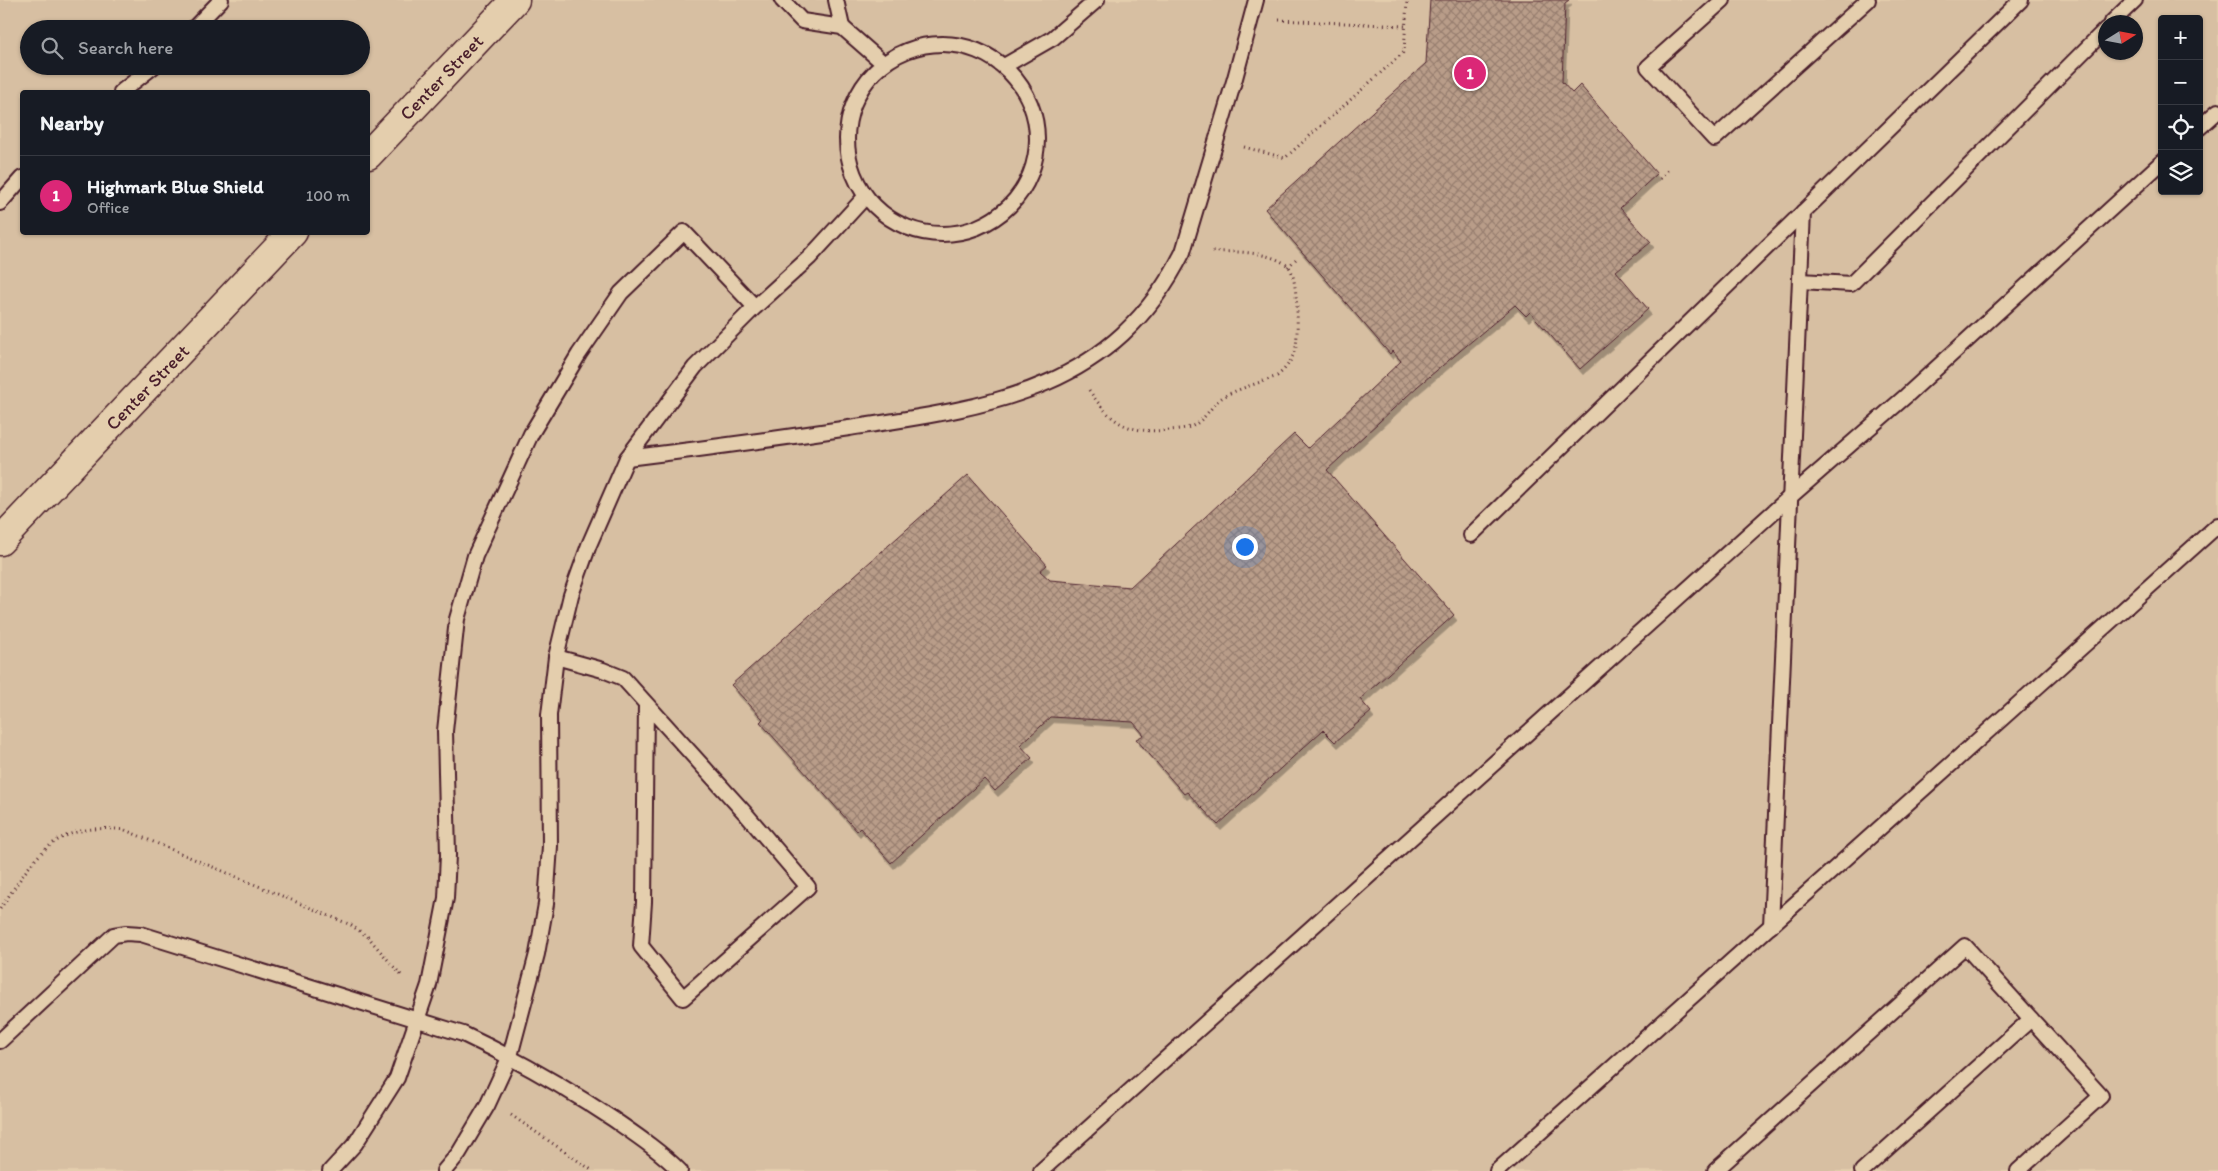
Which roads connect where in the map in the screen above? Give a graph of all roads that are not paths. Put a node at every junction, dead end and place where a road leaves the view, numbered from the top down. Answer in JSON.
{"nodes":[{"id":1,"x":221,"y":0,"type":"edge"},
{"id":2,"x":515,"y":0,"type":"edge"},
{"id":3,"x":782,"y":0,"type":"edge"},
{"id":4,"x":836,"y":0,"type":"edge"},
{"id":5,"x":1097,"y":0,"type":"edge"},
{"id":6,"x":1256,"y":0,"type":"edge"},
{"id":7,"x":1724,"y":0,"type":"edge"},
{"id":8,"x":1868,"y":0,"type":"edge"},
{"id":9,"x":2021,"y":0,"type":"edge"},
{"id":10,"x":2134,"y":0,"type":"edge"},
{"id":11,"x":2119,"y":15,"type":"edge"},
{"id":12,"x":202,"y":20,"type":"edge"},
{"id":13,"x":842,"y":26,"type":"junction"},
{"id":14,"x":2098,"y":37,"type":"edge"},
{"id":15,"x":883,"y":63,"type":"junction"},
{"id":16,"x":1004,"y":66,"type":"junction"},
{"id":17,"x":143,"y":75,"type":"edge"},
{"id":18,"x":124,"y":90,"type":"edge"},
{"id":19,"x":2218,"y":111,"type":"edge"},
{"id":20,"x":2203,"y":124,"type":"edge"},
{"id":21,"x":370,"y":153,"type":"edge"},
{"id":22,"x":2158,"y":166,"type":"edge"},
{"id":23,"x":20,"y":180,"type":"edge"},
{"id":24,"x":865,"y":197,"type":"junction"},
{"id":25,"x":0,"y":203,"type":"edge"},
{"id":26,"x":1804,"y":212,"type":"junction"},
{"id":27,"x":291,"y":235,"type":"edge"},
{"id":28,"x":1801,"y":281,"type":"junction"},
{"id":29,"x":755,"y":307,"type":"junction"},
{"id":30,"x":627,"y":458,"type":"junction"},
{"id":31,"x":1791,"y":496,"type":"junction"},
{"id":32,"x":2218,"y":525,"type":"edge"},
{"id":33,"x":1471,"y":535,"type":"dead end"},
{"id":34,"x":0,"y":541,"type":"edge"},
{"id":35,"x":556,"y":658,"type":"junction"},
{"id":36,"x":646,"y":705,"type":"junction"},
{"id":37,"x":1771,"y":926,"type":"junction"},
{"id":38,"x":418,"y":1019,"type":"junction"},
{"id":39,"x":2031,"y":1019,"type":"junction"},
{"id":40,"x":0,"y":1041,"type":"edge"},
{"id":41,"x":510,"y":1056,"type":"junction"},
{"id":42,"x":330,"y":1171,"type":"edge"},
{"id":43,"x":444,"y":1171,"type":"edge"},
{"id":44,"x":680,"y":1171,"type":"edge"},
{"id":45,"x":1041,"y":1171,"type":"edge"},
{"id":46,"x":1497,"y":1171,"type":"edge"},
{"id":47,"x":1715,"y":1171,"type":"edge"},
{"id":48,"x":1862,"y":1171,"type":"edge"},
{"id":49,"x":2018,"y":1171,"type":"edge"}],
"edges":[{"from":1,"to":12,"type":"lane"},
{"from":2,"to":21,"type":"main road","name":"Center Street"},
{"from":3,"to":13,"type":"lane"},
{"from":4,"to":13,"type":"lane"},
{"from":5,"to":16,"type":"lane"},
{"from":6,"to":30,"type":"lane"},
{"from":7,"to":8,"type":"lane"},
{"from":9,"to":26,"type":"lane"},
{"from":10,"to":11,"type":"lane"},
{"from":13,"to":15,"type":"lane"},
{"from":14,"to":28,"type":"lane"},
{"from":15,"to":16,"type":"lane"},
{"from":15,"to":24,"type":"lane"},
{"from":16,"to":24,"type":"lane"},
{"from":17,"to":18,"type":"lane"},
{"from":19,"to":20,"type":"lane"},
{"from":22,"to":31,"type":"lane"},
{"from":23,"to":25,"type":"lane"},
{"from":24,"to":29,"type":"lane"},
{"from":26,"to":28,"type":"lane"},
{"from":26,"to":33,"type":"lane"},
{"from":27,"to":34,"type":"main road","name":"Center Street"},
{"from":28,"to":31,"type":"lane"},
{"from":29,"to":30,"type":"lane"},
{"from":29,"to":38,"type":"lane"},
{"from":30,"to":35,"type":"lane"},
{"from":31,"to":37,"type":"lane"},
{"from":31,"to":45,"type":"lane"},
{"from":32,"to":37,"type":"lane"},
{"from":35,"to":36,"type":"lane"},
{"from":35,"to":41,"type":"lane"},
{"from":36,"to":36,"type":"lane"},
{"from":37,"to":46,"type":"lane"},
{"from":38,"to":40,"type":"lane"},
{"from":38,"to":41,"type":"lane"},
{"from":38,"to":42,"type":"lane"},
{"from":39,"to":47,"type":"lane"},
{"from":39,"to":48,"type":"lane"},
{"from":39,"to":49,"type":"lane"},
{"from":41,"to":43,"type":"lane"},
{"from":41,"to":44,"type":"lane"}]}
